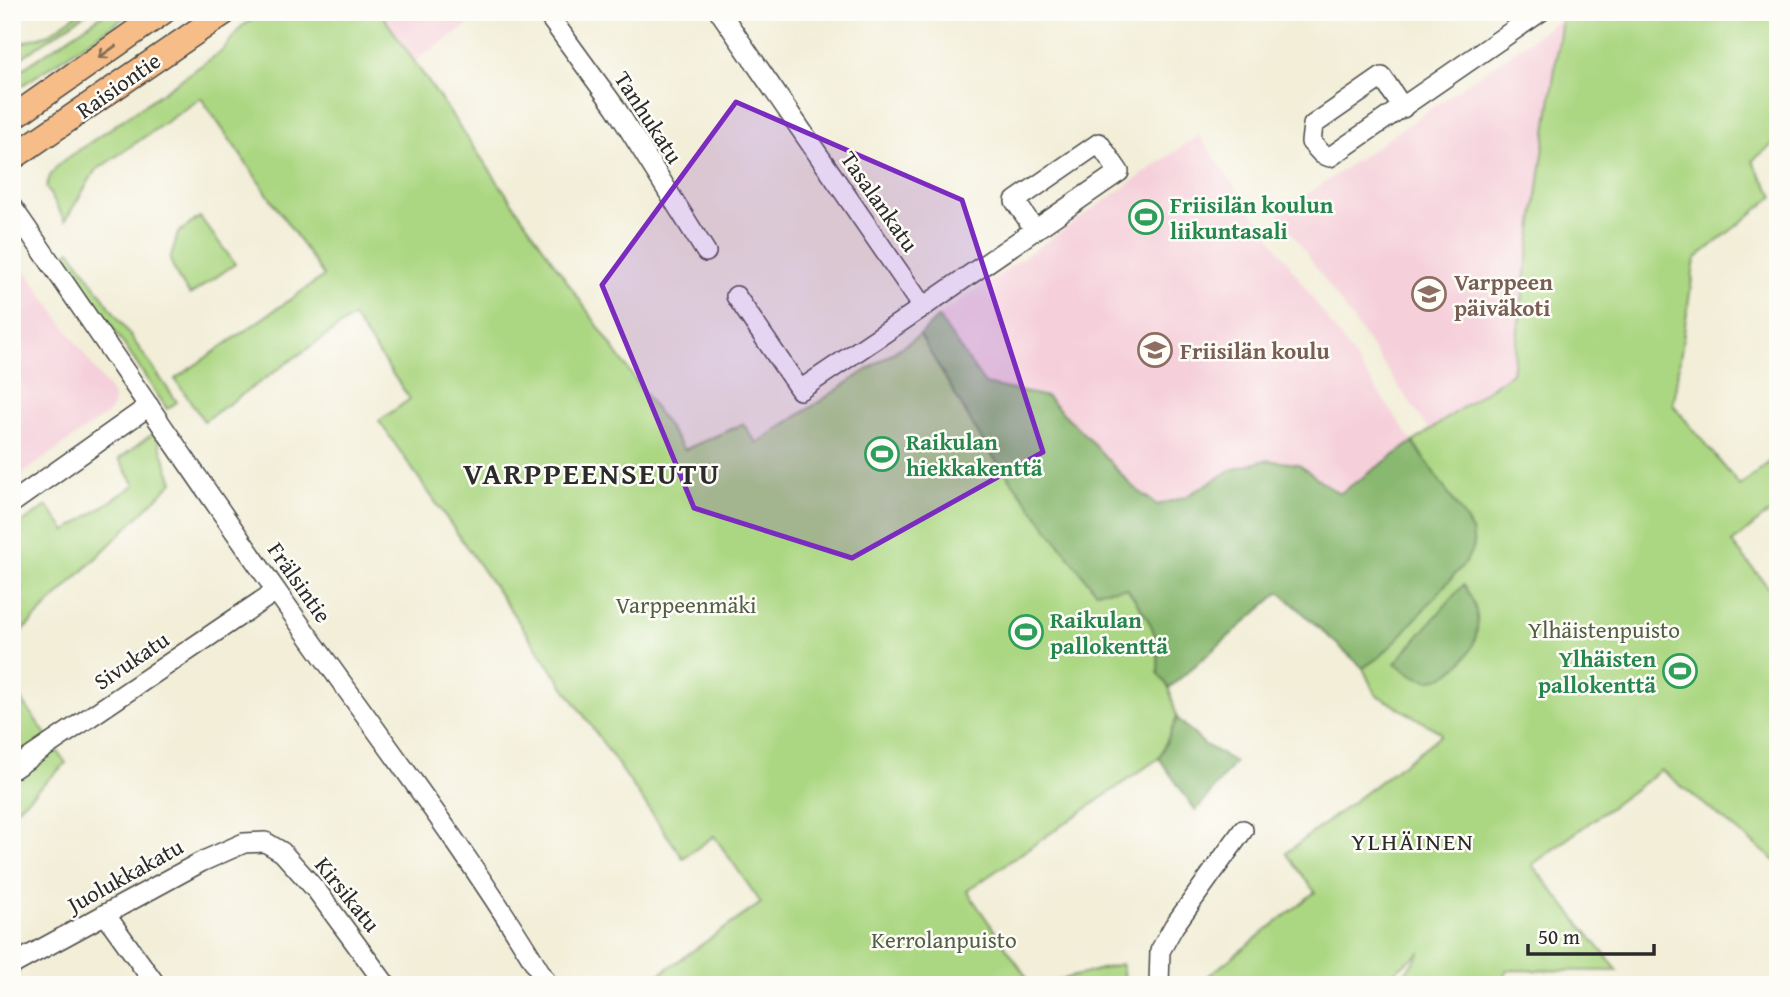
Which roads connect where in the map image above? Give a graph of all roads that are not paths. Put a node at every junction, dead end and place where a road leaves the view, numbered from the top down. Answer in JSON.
{"nodes":[{"id":1,"x":163,"y":12,"type":"edge"},
{"id":2,"x":225,"y":12,"type":"edge"},
{"id":3,"x":546,"y":12,"type":"edge"},
{"id":4,"x":720,"y":12,"type":"edge"},
{"id":5,"x":1540,"y":12,"type":"edge"},
{"id":6,"x":1403,"y":108,"type":"junction"},
{"id":7,"x":12,"y":118,"type":"edge"},
{"id":8,"x":12,"y":158,"type":"edge"},
{"id":9,"x":12,"y":207,"type":"edge"},
{"id":10,"x":1035,"y":230,"type":"junction"},
{"id":11,"x":706,"y":252,"type":"dead end"},
{"id":12,"x":736,"y":296,"type":"dead end"},
{"id":13,"x":923,"y":307,"type":"junction"},
{"id":14,"x":149,"y":406,"type":"junction"},
{"id":15,"x":12,"y":503,"type":"edge"},
{"id":16,"x":276,"y":591,"type":"junction"},
{"id":17,"x":13,"y":769,"type":"edge"},
{"id":18,"x":1242,"y":830,"type":"dead end"},
{"id":19,"x":265,"y":842,"type":"joint"},
{"id":20,"x":105,"y":914,"type":"junction"},
{"id":21,"x":12,"y":965,"type":"edge"},
{"id":22,"x":156,"y":985,"type":"edge"},
{"id":23,"x":386,"y":985,"type":"edge"},
{"id":24,"x":548,"y":985,"type":"edge"},
{"id":25,"x":1158,"y":985,"type":"edge"}],
"edges":[{"from":1,"to":7,"type":"main road","name":"Raisiontie","one_way":true},
{"from":2,"to":8,"type":"main road","name":"Raisiontie"},
{"from":3,"to":11,"type":"street","name":"Tanhukatu"},
{"from":4,"to":13,"type":"street","name":"Tasalankatu"},
{"from":5,"to":6,"type":"street"},
{"from":6,"to":6,"type":"street"},
{"from":9,"to":14,"type":"street","name":"Frälsintie"},
{"from":10,"to":10,"type":"street"},
{"from":10,"to":13,"type":"street"},
{"from":12,"to":13,"type":"street"},
{"from":14,"to":15,"type":"street"},
{"from":14,"to":16,"type":"street","name":"Frälsintie"},
{"from":16,"to":17,"type":"street","name":"Sivukatu"},
{"from":16,"to":24,"type":"street","name":"Frälsintie"},
{"from":18,"to":25,"type":"street"},
{"from":19,"to":20,"type":"street","name":"Juolukkakatu"},
{"from":19,"to":23,"type":"street","name":"Kirsikatu"},
{"from":20,"to":21,"type":"street","name":"Juolukkakatu"},
{"from":20,"to":22,"type":"street"}]}
